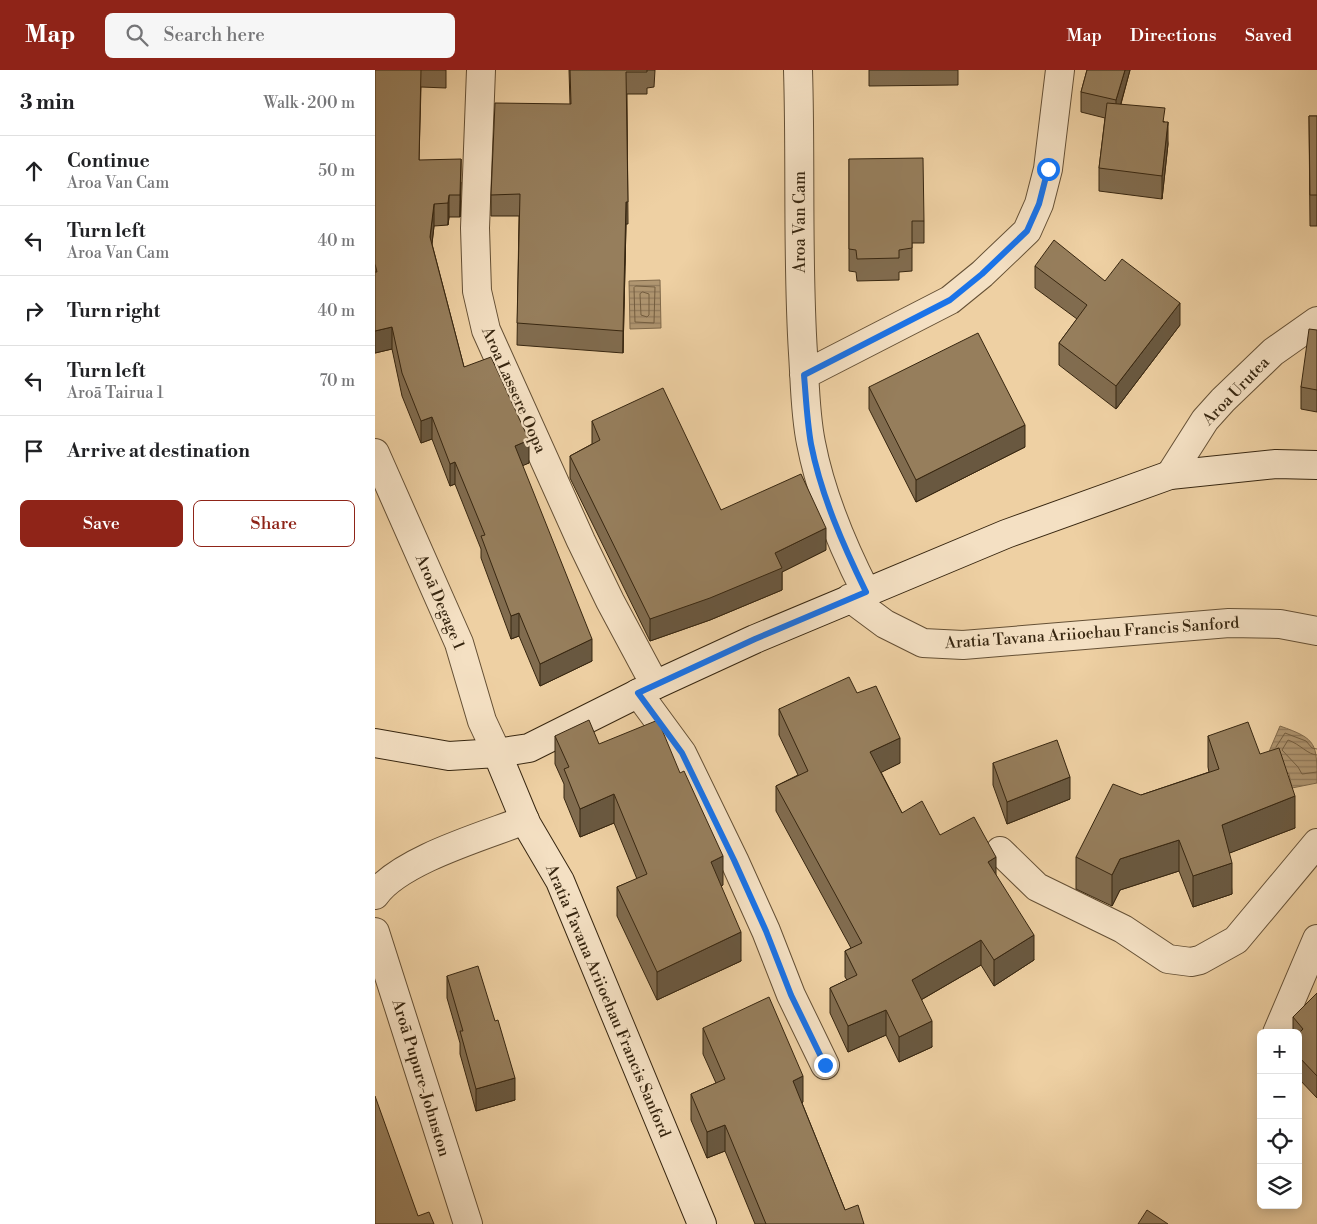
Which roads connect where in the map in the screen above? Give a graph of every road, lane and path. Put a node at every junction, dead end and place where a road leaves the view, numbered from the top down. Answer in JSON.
{"nodes":[{"id":1,"x":481,"y":70,"type":"edge"},
{"id":2,"x":798,"y":70,"type":"edge"},
{"id":3,"x":1060,"y":70,"type":"edge"},
{"id":4,"x":1317,"y":321,"type":"edge"},
{"id":5,"x":804,"y":375,"type":"junction"},
{"id":6,"x":375,"y":453,"type":"edge"},
{"id":7,"x":1317,"y":465,"type":"edge"},
{"id":8,"x":1170,"y":475,"type":"junction"},
{"id":9,"x":858,"y":595,"type":"junction"},
{"id":10,"x":1317,"y":632,"type":"edge"},
{"id":11,"x":647,"y":689,"type":"junction"},
{"id":12,"x":375,"y":743,"type":"edge"},
{"id":13,"x":497,"y":753,"type":"junction"},
{"id":14,"x":525,"y":820,"type":"junction"},
{"id":15,"x":1317,"y":843,"type":"edge"},
{"id":16,"x":1000,"y":851,"type":"dead end"},
{"id":17,"x":375,"y":895,"type":"edge"},
{"id":18,"x":375,"y":932,"type":"edge"},
{"id":19,"x":1317,"y":940,"type":"edge"},
{"id":20,"x":1279,"y":1029,"type":"edge"},
{"id":21,"x":825,"y":1065,"type":"dead end"},
{"id":22,"x":468,"y":1224,"type":"edge"},
{"id":23,"x":702,"y":1224,"type":"edge"}],
"edges":[{"from":1,"to":11,"type":"street","name":"Aroa Lassere Oopa"},
{"from":2,"to":5,"type":"street","name":"Aroa Van Cam"},
{"from":3,"to":5,"type":"street"},
{"from":4,"to":8,"type":"street","name":"Aroa Urutea"},
{"from":5,"to":9,"type":"street","name":"Aroa Van Cam"},
{"from":6,"to":13,"type":"street","name":"Aroā Degage 1"},
{"from":7,"to":8,"type":"street"},
{"from":8,"to":9,"type":"street"},
{"from":9,"to":10,"type":"street","name":"Aratia Tavana Ariioehau Francis Sanford"},
{"from":9,"to":11,"type":"street"},
{"from":11,"to":13,"type":"street"},
{"from":11,"to":21,"type":"street","name":"Aroa Lassere Oopa"},
{"from":12,"to":13,"type":"street"},
{"from":13,"to":14,"type":"street","name":"Aratia Tavana Ariioehau Francis Sanford"},
{"from":14,"to":17,"type":"street"},
{"from":14,"to":23,"type":"street","name":"Aratia Tavana Ariioehau Francis Sanford"},
{"from":15,"to":16,"type":"street"},
{"from":18,"to":22,"type":"street","name":"Aroā Pupure-Johnston"},
{"from":19,"to":20,"type":"street"}]}
